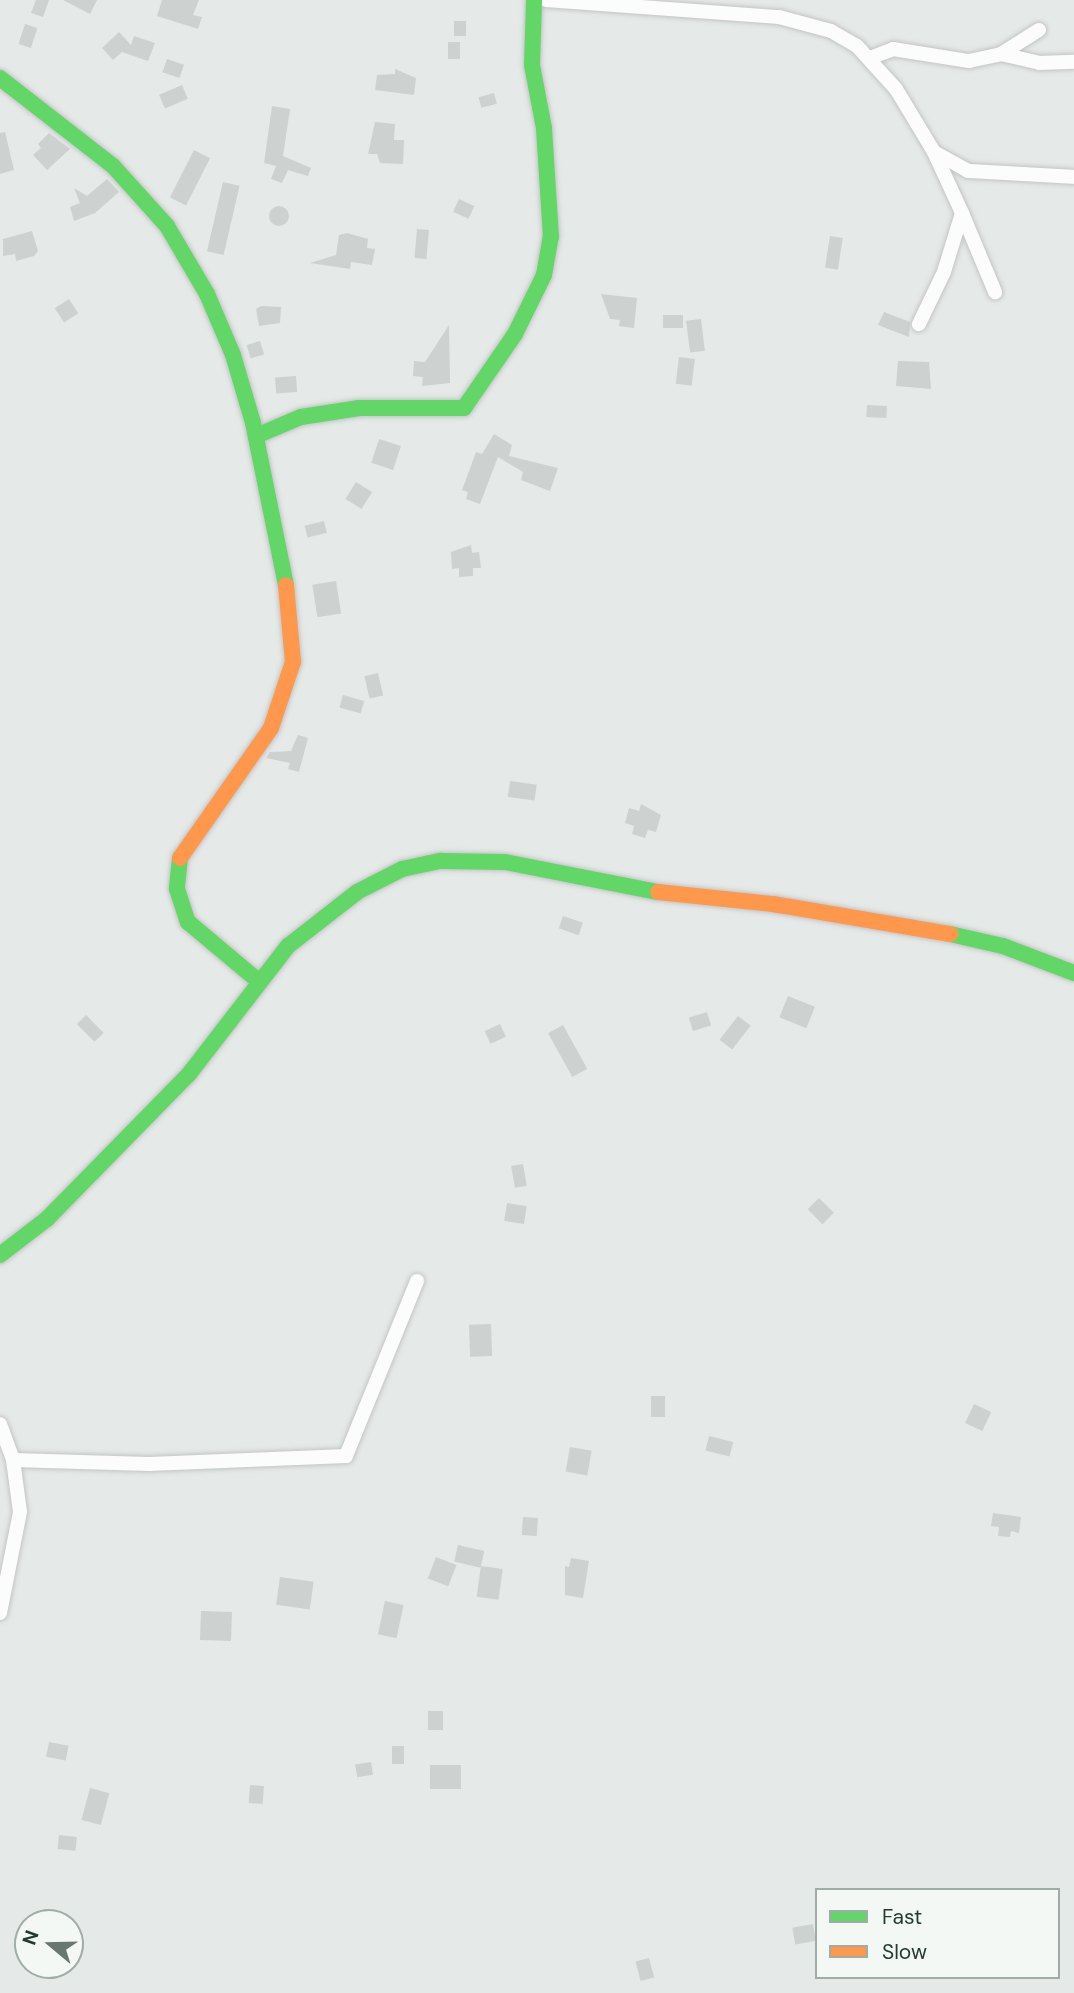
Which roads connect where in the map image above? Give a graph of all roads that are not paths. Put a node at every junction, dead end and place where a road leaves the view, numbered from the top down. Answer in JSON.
{"nodes":[{"id":1,"x":534,"y":0,"type":"edge"},
{"id":2,"x":546,"y":0,"type":"edge"},
{"id":3,"x":1039,"y":30,"type":"dead end"},
{"id":4,"x":1001,"y":54,"type":"junction"},
{"id":5,"x":870,"y":58,"type":"junction"},
{"id":6,"x":1074,"y":62,"type":"edge"},
{"id":7,"x":0,"y":78,"type":"edge"},
{"id":8,"x":934,"y":152,"type":"junction"},
{"id":9,"x":1074,"y":177,"type":"edge"},
{"id":10,"x":962,"y":213,"type":"junction"},
{"id":11,"x":995,"y":292,"type":"dead end"},
{"id":12,"x":919,"y":324,"type":"dead end"},
{"id":13,"x":256,"y":436,"type":"junction"},
{"id":14,"x":1074,"y":973,"type":"edge"},
{"id":15,"x":257,"y":980,"type":"junction"},
{"id":16,"x":0,"y":1255,"type":"edge"},
{"id":17,"x":417,"y":1280,"type":"dead end"},
{"id":18,"x":0,"y":1424,"type":"edge"},
{"id":19,"x":13,"y":1460,"type":"junction"},
{"id":20,"x":0,"y":1613,"type":"edge"}],
"edges":[{"from":1,"to":13,"type":"street"},
{"from":2,"to":5,"type":"street"},
{"from":3,"to":4,"type":"street"},
{"from":4,"to":5,"type":"street"},
{"from":4,"to":6,"type":"street"},
{"from":5,"to":8,"type":"street"},
{"from":7,"to":13,"type":"street"},
{"from":8,"to":9,"type":"street"},
{"from":8,"to":10,"type":"street"},
{"from":10,"to":11,"type":"street"},
{"from":10,"to":12,"type":"street"},
{"from":13,"to":15,"type":"street"},
{"from":14,"to":15,"type":"street"},
{"from":15,"to":16,"type":"street"},
{"from":17,"to":19,"type":"street"},
{"from":18,"to":19,"type":"street"},
{"from":19,"to":20,"type":"street"}]}
